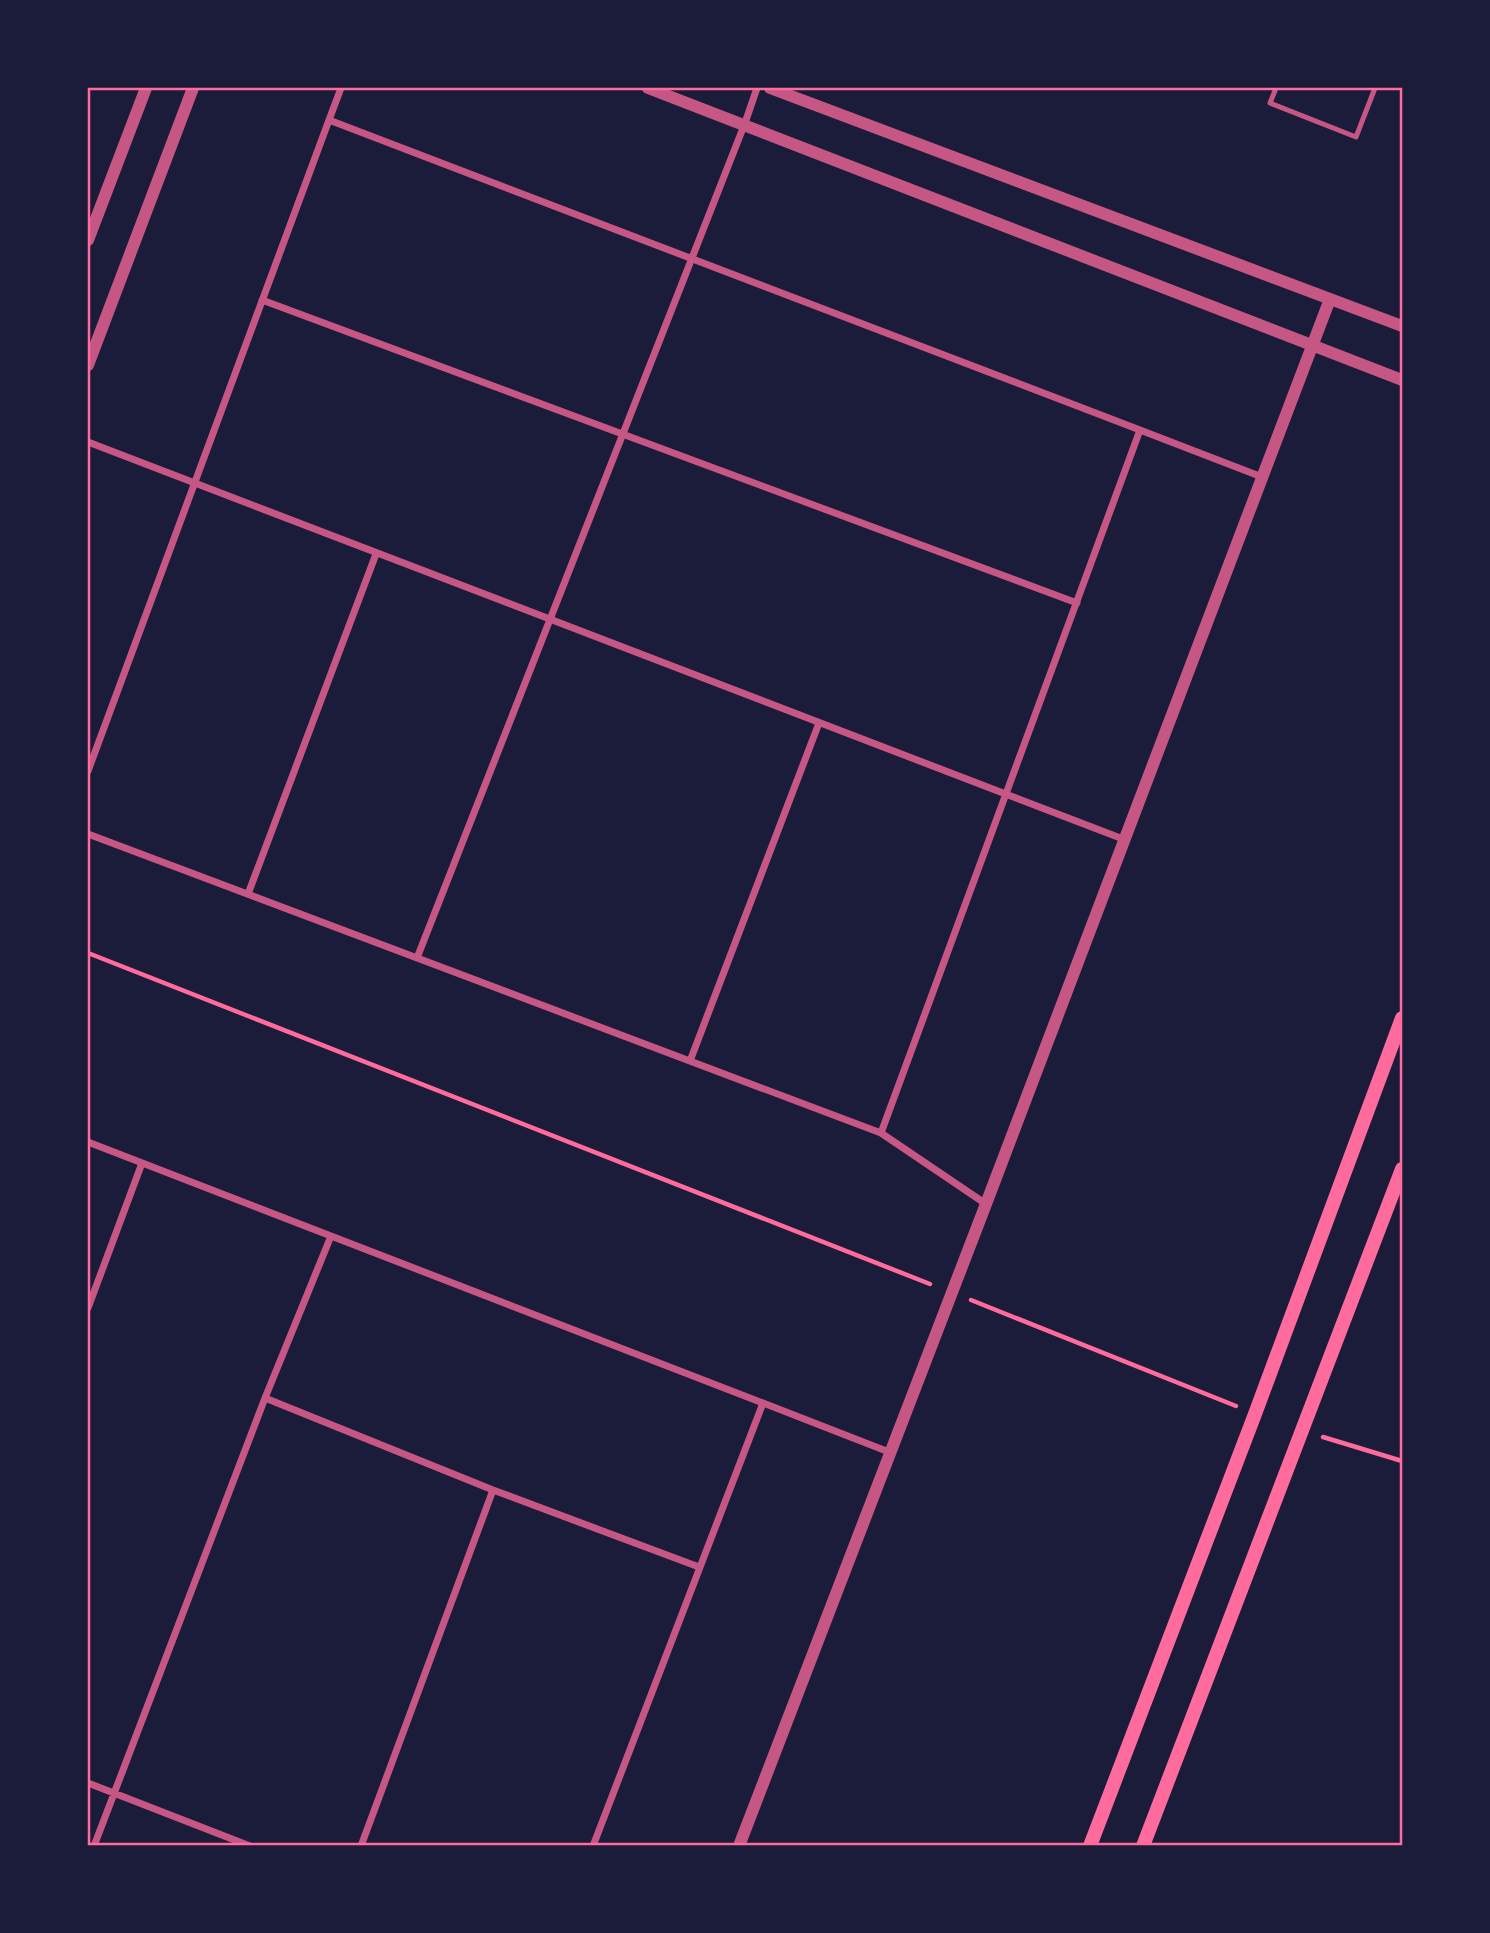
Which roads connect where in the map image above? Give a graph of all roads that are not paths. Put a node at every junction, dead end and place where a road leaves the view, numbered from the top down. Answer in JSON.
{"nodes":[{"id":1,"x":146,"y":88,"type":"edge"},
{"id":2,"x":193,"y":88,"type":"edge"},
{"id":3,"x":341,"y":88,"type":"edge"},
{"id":4,"x":648,"y":88,"type":"edge"},
{"id":5,"x":757,"y":88,"type":"edge"},
{"id":6,"x":769,"y":88,"type":"edge"},
{"id":7,"x":1276,"y":88,"type":"edge"},
{"id":8,"x":1375,"y":88,"type":"edge"},
{"id":9,"x":329,"y":120,"type":"junction"},
{"id":10,"x":745,"y":123,"type":"junction"},
{"id":11,"x":88,"y":240,"type":"edge"},
{"id":12,"x":690,"y":260,"type":"junction"},
{"id":13,"x":1330,"y":299,"type":"junction"},
{"id":14,"x":262,"y":300,"type":"junction"},
{"id":15,"x":1402,"y":326,"type":"edge"},
{"id":16,"x":1312,"y":345,"type":"junction"},
{"id":17,"x":88,"y":365,"type":"edge"},
{"id":18,"x":1402,"y":380,"type":"edge"},
{"id":19,"x":1140,"y":430,"type":"junction"},
{"id":20,"x":621,"y":434,"type":"junction"},
{"id":21,"x":88,"y":442,"type":"edge"},
{"id":22,"x":1262,"y":477,"type":"junction"},
{"id":23,"x":194,"y":484,"type":"junction"},
{"id":24,"x":376,"y":554,"type":"junction"},
{"id":25,"x":1077,"y":603,"type":"junction"},
{"id":26,"x":550,"y":619,"type":"junction"},
{"id":27,"x":819,"y":723,"type":"junction"},
{"id":28,"x":88,"y":771,"type":"edge"},
{"id":29,"x":1005,"y":794,"type":"junction"},
{"id":30,"x":88,"y":834,"type":"edge"},
{"id":31,"x":1123,"y":839,"type":"junction"},
{"id":32,"x":248,"y":894,"type":"junction"},
{"id":33,"x":417,"y":958,"type":"junction"},
{"id":34,"x":1402,"y":1018,"type":"edge"},
{"id":35,"x":690,"y":1061,"type":"junction"},
{"id":36,"x":881,"y":1133,"type":"junction"},
{"id":37,"x":88,"y":1142,"type":"edge"},
{"id":38,"x":142,"y":1163,"type":"junction"},
{"id":39,"x":1402,"y":1170,"type":"edge"},
{"id":40,"x":986,"y":1204,"type":"junction"},
{"id":41,"x":331,"y":1236,"type":"junction"},
{"id":42,"x":88,"y":1308,"type":"edge"},
{"id":43,"x":265,"y":1398,"type":"junction"},
{"id":44,"x":763,"y":1403,"type":"junction"},
{"id":45,"x":889,"y":1452,"type":"junction"},
{"id":46,"x":493,"y":1490,"type":"junction"},
{"id":47,"x":699,"y":1567,"type":"junction"},
{"id":48,"x":88,"y":1783,"type":"edge"},
{"id":49,"x":114,"y":1793,"type":"junction"},
{"id":50,"x":94,"y":1846,"type":"edge"},
{"id":51,"x":250,"y":1846,"type":"edge"},
{"id":52,"x":360,"y":1846,"type":"edge"},
{"id":53,"x":593,"y":1846,"type":"edge"},
{"id":54,"x":739,"y":1846,"type":"edge"},
{"id":55,"x":1090,"y":1846,"type":"edge"},
{"id":56,"x":1143,"y":1846,"type":"edge"}],
"edges":[{"from":1,"to":11,"type":"street"},
{"from":2,"to":17,"type":"street"},
{"from":3,"to":9,"type":"street"},
{"from":4,"to":10,"type":"street"},
{"from":5,"to":10,"type":"street"},
{"from":6,"to":13,"type":"street"},
{"from":7,"to":8,"type":"lane"},
{"from":9,"to":12,"type":"street"},
{"from":9,"to":14,"type":"street"},
{"from":10,"to":12,"type":"street"},
{"from":10,"to":16,"type":"street"},
{"from":12,"to":19,"type":"street"},
{"from":12,"to":20,"type":"street"},
{"from":13,"to":15,"type":"street"},
{"from":13,"to":16,"type":"street"},
{"from":14,"to":20,"type":"street"},
{"from":14,"to":23,"type":"street"},
{"from":16,"to":18,"type":"street"},
{"from":16,"to":22,"type":"street"},
{"from":19,"to":22,"type":"street"},
{"from":19,"to":25,"type":"street"},
{"from":20,"to":25,"type":"street"},
{"from":20,"to":26,"type":"street"},
{"from":21,"to":23,"type":"street"},
{"from":22,"to":31,"type":"street"},
{"from":23,"to":24,"type":"street"},
{"from":23,"to":28,"type":"street"},
{"from":24,"to":26,"type":"street"},
{"from":24,"to":32,"type":"street"},
{"from":25,"to":29,"type":"street"},
{"from":26,"to":27,"type":"street"},
{"from":26,"to":33,"type":"street"},
{"from":27,"to":29,"type":"street"},
{"from":27,"to":35,"type":"street"},
{"from":29,"to":31,"type":"street"},
{"from":29,"to":36,"type":"street"},
{"from":30,"to":32,"type":"street"},
{"from":31,"to":40,"type":"street"},
{"from":32,"to":33,"type":"street"},
{"from":33,"to":35,"type":"street"},
{"from":34,"to":55,"type":"main road"},
{"from":35,"to":36,"type":"street"},
{"from":36,"to":40,"type":"street"},
{"from":37,"to":38,"type":"street"},
{"from":38,"to":41,"type":"street"},
{"from":38,"to":42,"type":"street"},
{"from":39,"to":56,"type":"main road"},
{"from":40,"to":45,"type":"street"},
{"from":41,"to":43,"type":"street"},
{"from":41,"to":44,"type":"street"},
{"from":43,"to":46,"type":"street"},
{"from":43,"to":49,"type":"street"},
{"from":44,"to":45,"type":"street"},
{"from":44,"to":47,"type":"street"},
{"from":45,"to":54,"type":"street"},
{"from":46,"to":47,"type":"street"},
{"from":46,"to":52,"type":"street"},
{"from":47,"to":53,"type":"street"},
{"from":48,"to":49,"type":"street"},
{"from":49,"to":50,"type":"street"},
{"from":49,"to":51,"type":"street"}]}
